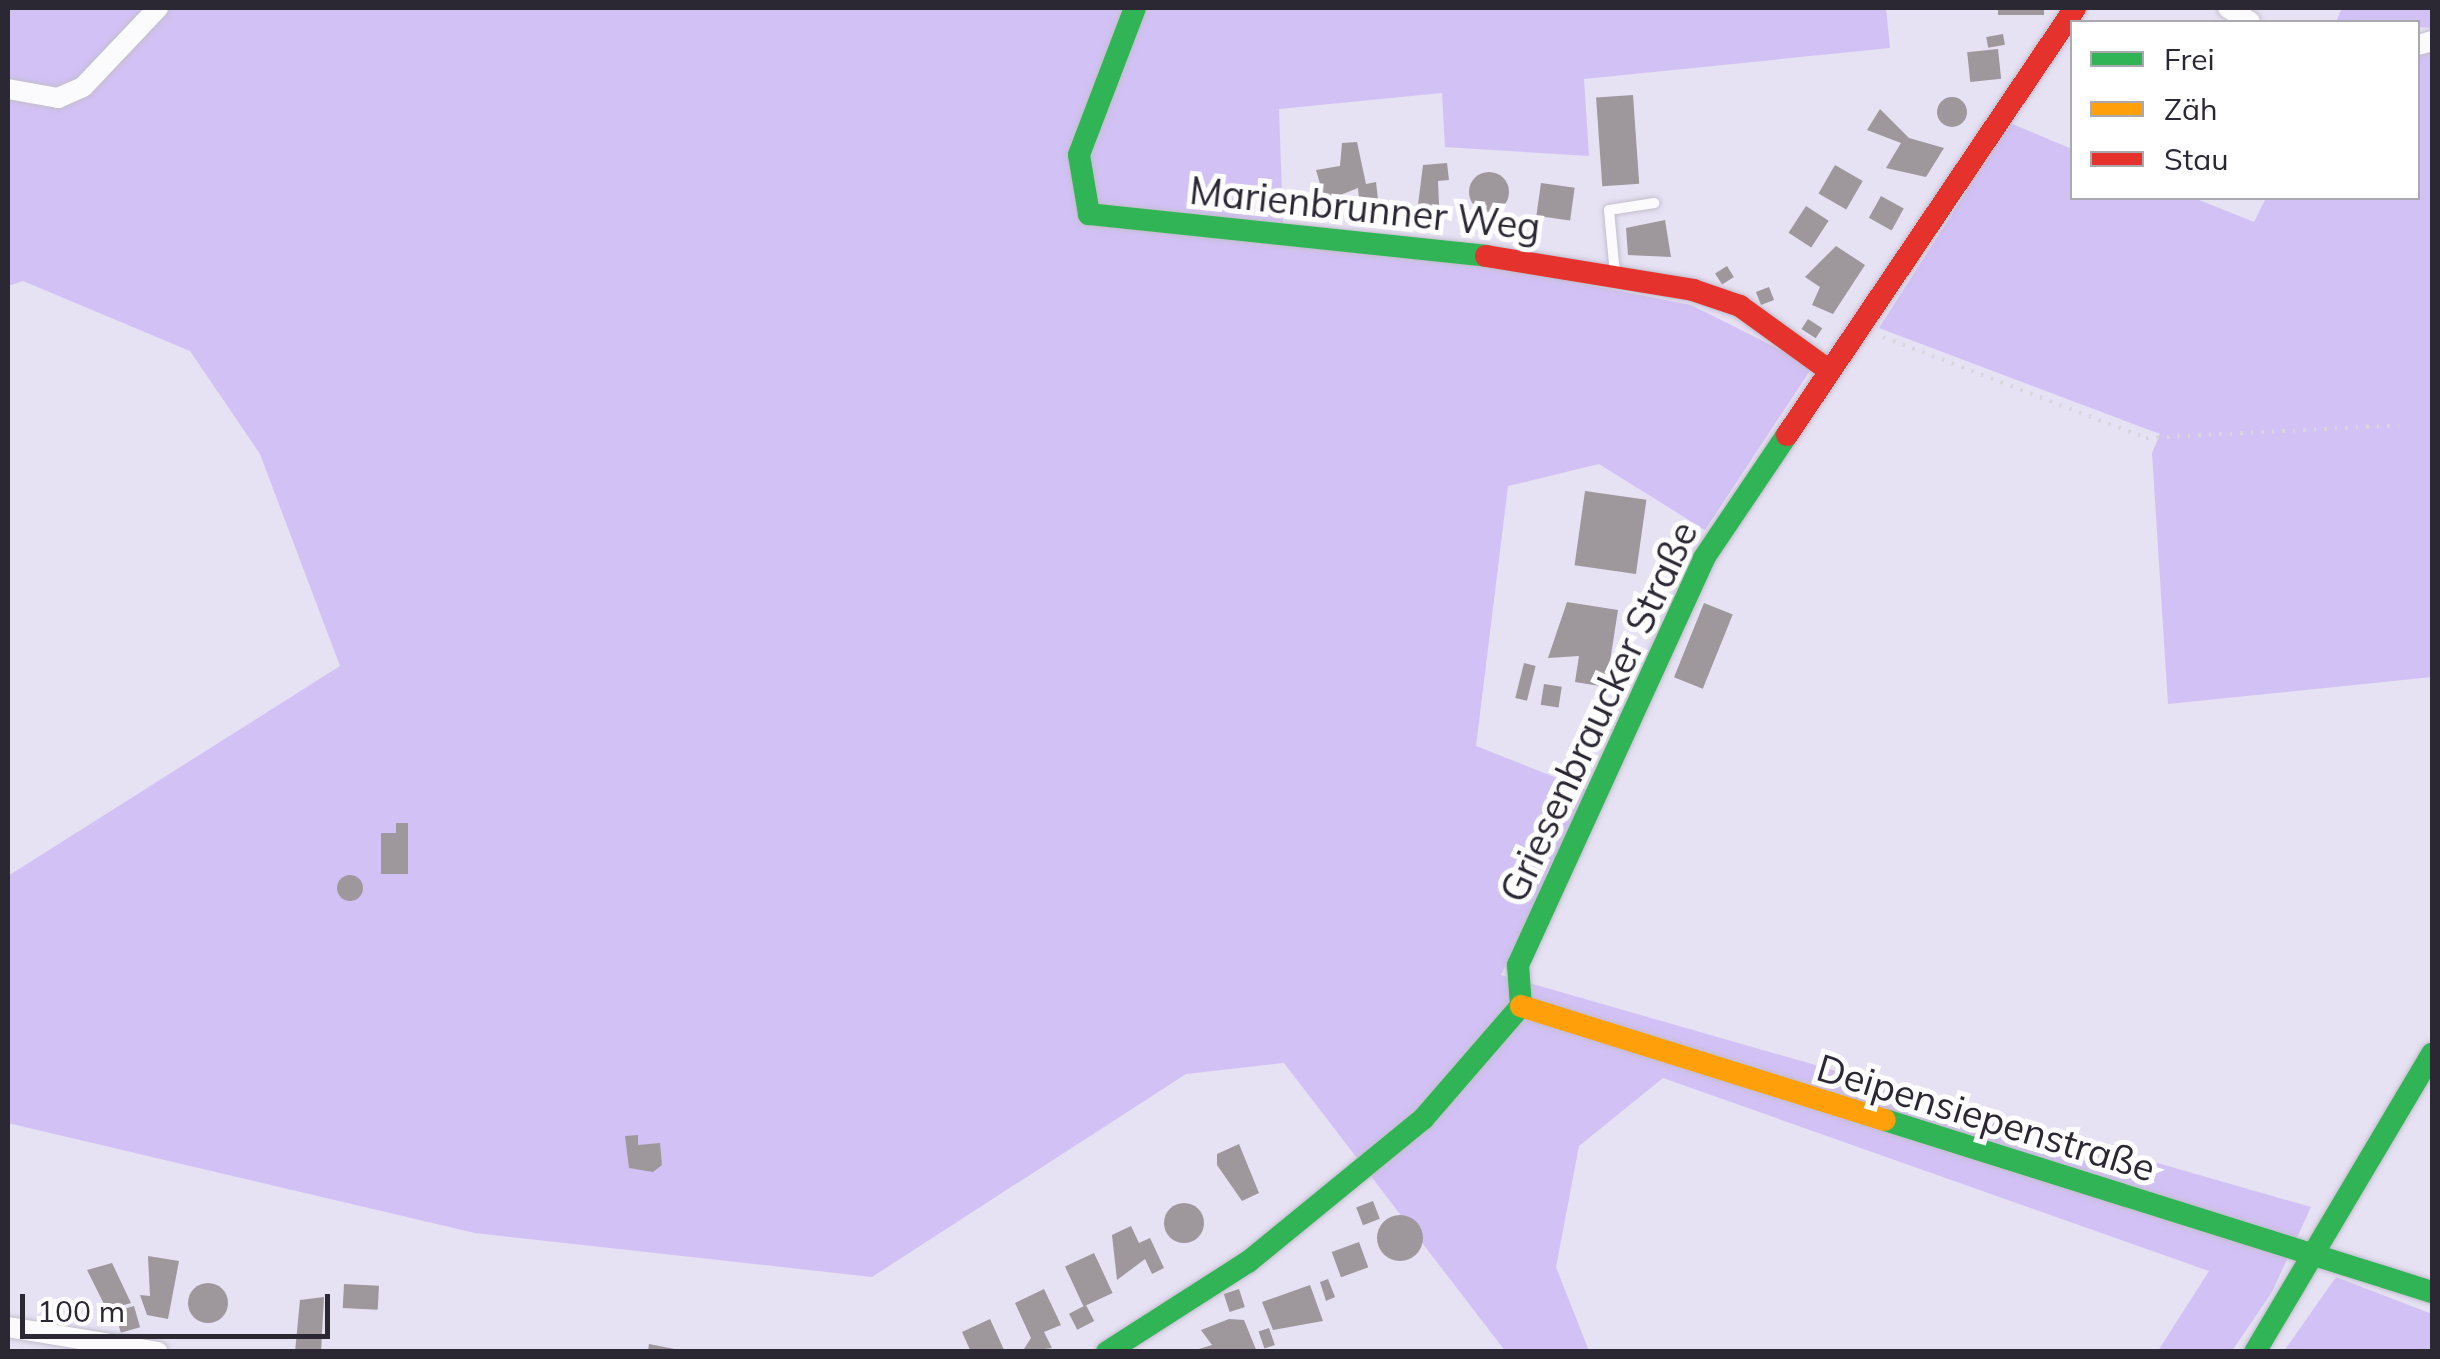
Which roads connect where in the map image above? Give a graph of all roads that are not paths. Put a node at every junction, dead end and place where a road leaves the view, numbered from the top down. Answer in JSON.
{"nodes":[{"id":1,"x":158,"y":8,"type":"edge"},
{"id":2,"x":1135,"y":8,"type":"edge"},
{"id":3,"x":2075,"y":8,"type":"edge"},
{"id":4,"x":8,"y":89,"type":"edge"},
{"id":5,"x":1654,"y":203,"type":"dead end"},
{"id":6,"x":1616,"y":275,"type":"junction"},
{"id":7,"x":1827,"y":369,"type":"junction"},
{"id":8,"x":1521,"y":1006,"type":"junction"},
{"id":9,"x":2432,"y":1054,"type":"edge"},
{"id":10,"x":2321,"y":1253,"type":"junction"},
{"id":11,"x":2432,"y":1292,"type":"edge"},
{"id":12,"x":8,"y":1327,"type":"edge"},
{"id":13,"x":95,"y":1347,"type":"edge"},
{"id":14,"x":158,"y":1352,"type":"edge"},
{"id":15,"x":1107,"y":1352,"type":"edge"},
{"id":16,"x":2256,"y":1352,"type":"edge"}],
"edges":[{"from":1,"to":4,"type":"street"},
{"from":2,"to":6,"type":"street","name":"Marienbrunner Weg"},
{"from":3,"to":7,"type":"street","name":"Griesenbraucker Straße"},
{"from":5,"to":6,"type":"lane"},
{"from":6,"to":7,"type":"street","name":"Marienbrunner Weg"},
{"from":7,"to":8,"type":"street","name":"Griesenbraucker Straße"},
{"from":8,"to":10,"type":"street","name":"Deipensiepenstraße"},
{"from":8,"to":15,"type":"street"},
{"from":9,"to":10,"type":"street"},
{"from":10,"to":11,"type":"street","name":"Deipensiepenstraße"},
{"from":10,"to":16,"type":"street"},
{"from":12,"to":13,"type":"street"},
{"from":13,"to":14,"type":"street"}]}
